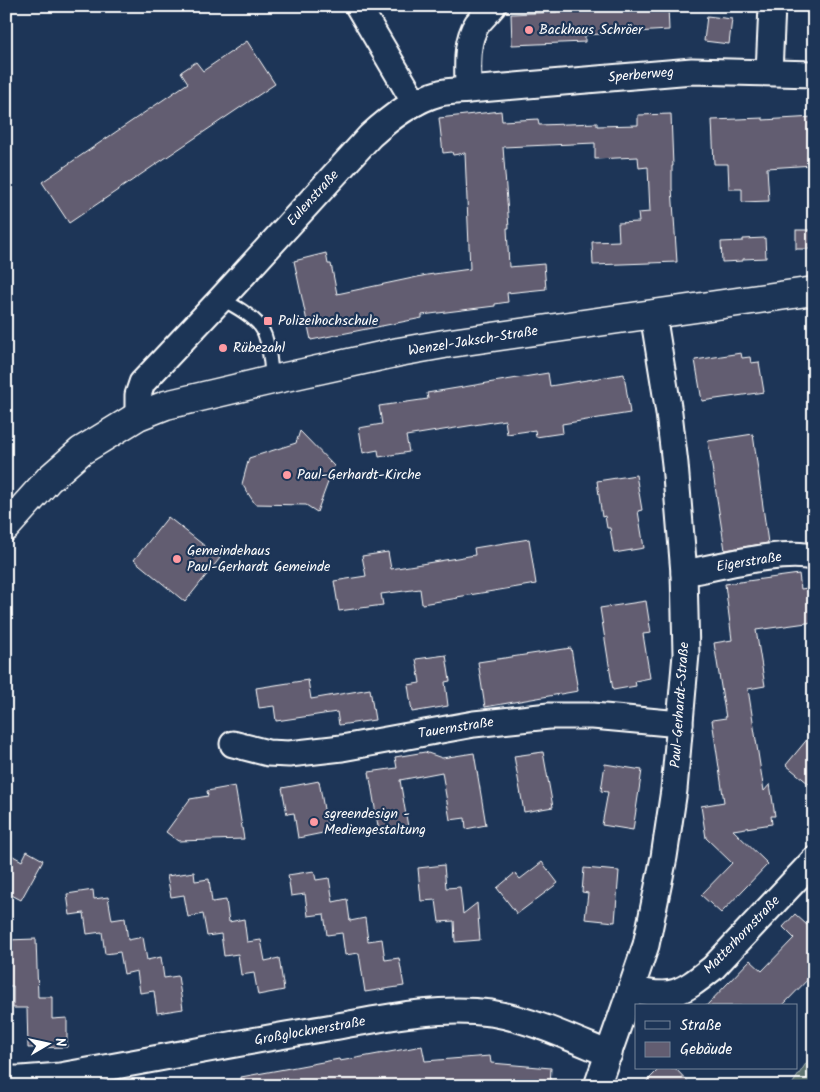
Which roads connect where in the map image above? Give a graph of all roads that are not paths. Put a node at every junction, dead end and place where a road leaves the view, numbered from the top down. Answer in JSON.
{"nodes":[{"id":1,"x":358,"y":6,"type":"edge"},
{"id":2,"x":493,"y":6,"type":"edge"},
{"id":3,"x":772,"y":6,"type":"edge"},
{"id":4,"x":769,"y":72,"type":"junction"},
{"id":5,"x":814,"y":74,"type":"edge"},
{"id":6,"x":468,"y":90,"type":"junction"},
{"id":7,"x":415,"y":103,"type":"junction"},
{"id":8,"x":814,"y":291,"type":"edge"},
{"id":9,"x":221,"y":299,"type":"junction"},
{"id":10,"x":653,"y":314,"type":"junction"},
{"id":11,"x":272,"y":380,"type":"junction"},
{"id":12,"x":138,"y":416,"type":"junction"},
{"id":13,"x":6,"y":528,"type":"edge"},
{"id":14,"x":814,"y":558,"type":"edge"},
{"id":15,"x":684,"y":573,"type":"junction"},
{"id":16,"x":680,"y":724,"type":"junction"},
{"id":17,"x":233,"y":744,"type":"dead end"},
{"id":18,"x":814,"y":860,"type":"edge"},
{"id":19,"x":631,"y":989,"type":"junction"},
{"id":20,"x":609,"y":1054,"type":"junction"},
{"id":21,"x":6,"y":1079,"type":"edge"},
{"id":22,"x":597,"y":1086,"type":"edge"}],
"edges":[{"from":1,"to":7,"type":"street"},
{"from":2,"to":6,"type":"street"},
{"from":3,"to":4,"type":"street"},
{"from":4,"to":5,"type":"street","name":"Sperberweg"},
{"from":4,"to":6,"type":"street","name":"Sperberweg"},
{"from":6,"to":7,"type":"street","name":"Eulenstraße"},
{"from":7,"to":9,"type":"street","name":"Eulenstraße"},
{"from":8,"to":10,"type":"street","name":"Wenzel-Jaksch-Straße"},
{"from":9,"to":11,"type":"lane"},
{"from":9,"to":12,"type":"street","name":"Eulenstraße"},
{"from":10,"to":11,"type":"street","name":"Wenzel-Jaksch-Straße"},
{"from":10,"to":15,"type":"street","name":"Paul-Gerhardt-Straße"},
{"from":11,"to":12,"type":"street","name":"Wenzel-Jaksch-Straße"},
{"from":12,"to":13,"type":"street","name":"Wenzel-Jaksch-Straße"},
{"from":14,"to":15,"type":"street","name":"Eigerstraße"},
{"from":15,"to":16,"type":"street","name":"Paul-Gerhardt-Straße"},
{"from":16,"to":17,"type":"street","name":"Tauernstraße"},
{"from":16,"to":19,"type":"street","name":"Paul-Gerhardt-Straße"},
{"from":18,"to":19,"type":"street","name":"Matterhornstraße"},
{"from":19,"to":20,"type":"street","name":"Paul-Gerhardt-Straße"},
{"from":20,"to":21,"type":"street","name":"Großglocknerstraße"},
{"from":20,"to":22,"type":"street","name":"Paul-Gerhardt-Straße"}]}
